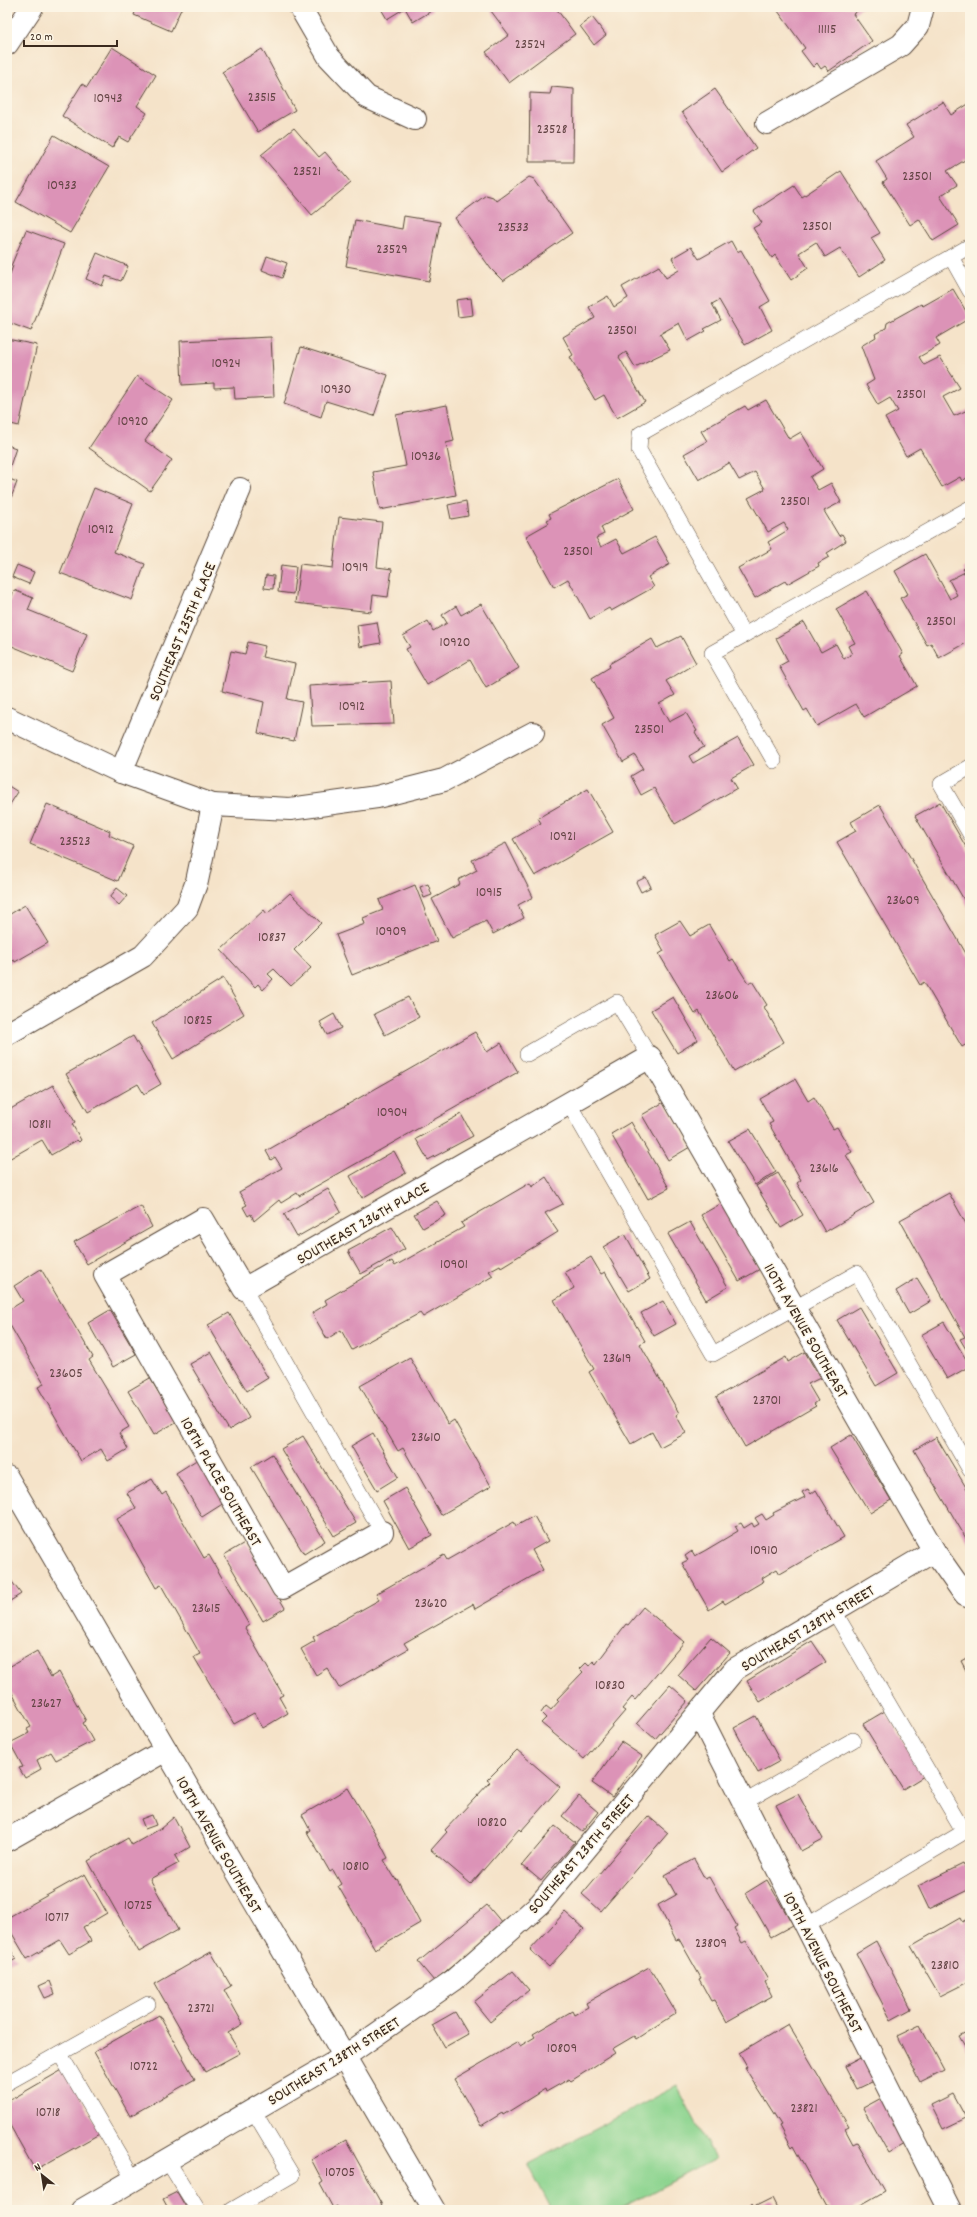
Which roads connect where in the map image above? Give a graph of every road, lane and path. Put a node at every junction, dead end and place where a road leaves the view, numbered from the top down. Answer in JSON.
{"nodes":[{"id":1,"x":32,"y":7,"type":"edge"},
{"id":2,"x":300,"y":7,"type":"edge"},
{"id":3,"x":923,"y":7,"type":"edge"},
{"id":4,"x":7,"y":44,"type":"edge"},
{"id":5,"x":415,"y":119,"type":"dead end"},
{"id":6,"x":767,"y":124,"type":"dead end"},
{"id":7,"x":970,"y":246,"type":"edge"},
{"id":8,"x":951,"y":257,"type":"junction"},
{"id":9,"x":970,"y":291,"type":"edge"},
{"id":10,"x":240,"y":489,"type":"dead end"},
{"id":11,"x":970,"y":508,"type":"edge"},
{"id":12,"x":744,"y":635,"type":"junction"},
{"id":13,"x":7,"y":718,"type":"edge"},
{"id":14,"x":533,"y":733,"type":"dead end"},
{"id":15,"x":774,"y":761,"type":"dead end"},
{"id":16,"x":970,"y":768,"type":"edge"},
{"id":17,"x":121,"y":772,"type":"junction"},
{"id":18,"x":213,"y":805,"type":"junction"},
{"id":19,"x":970,"y":834,"type":"edge"},
{"id":20,"x":7,"y":1034,"type":"edge"},
{"id":21,"x":527,"y":1054,"type":"dead end"},
{"id":22,"x":650,"y":1057,"type":"junction"},
{"id":23,"x":569,"y":1104,"type":"junction"},
{"id":24,"x":244,"y":1289,"type":"junction"},
{"id":25,"x":795,"y":1308,"type":"junction"},
{"id":26,"x":970,"y":1470,"type":"edge"},
{"id":27,"x":7,"y":1477,"type":"edge"},
{"id":28,"x":382,"y":1532,"type":"joint"},
{"id":29,"x":934,"y":1551,"type":"junction"},
{"id":30,"x":970,"y":1597,"type":"edge"},
{"id":31,"x":834,"y":1610,"type":"junction"},
{"id":32,"x":698,"y":1714,"type":"junction"},
{"id":33,"x":853,"y":1740,"type":"dead end"},
{"id":34,"x":166,"y":1750,"type":"junction"},
{"id":35,"x":743,"y":1803,"type":"junction"},
{"id":36,"x":7,"y":1840,"type":"edge"},
{"id":37,"x":806,"y":1926,"type":"junction"},
{"id":38,"x":148,"y":2004,"type":"dead end"},
{"id":39,"x":60,"y":2054,"type":"junction"},
{"id":40,"x":344,"y":2057,"type":"junction"},
{"id":41,"x":7,"y":2083,"type":"edge"},
{"id":42,"x":253,"y":2110,"type":"junction"},
{"id":43,"x":167,"y":2160,"type":"junction"},
{"id":44,"x":134,"y":2180,"type":"junction"},
{"id":45,"x":82,"y":2210,"type":"edge"},
{"id":46,"x":198,"y":2210,"type":"edge"},
{"id":47,"x":232,"y":2210,"type":"edge"},
{"id":48,"x":434,"y":2210,"type":"edge"},
{"id":49,"x":950,"y":2210,"type":"edge"}],
"edges":[{"from":1,"to":4,"type":"street"},
{"from":2,"to":5,"type":"street"},
{"from":3,"to":6,"type":"street"},
{"from":7,"to":8,"type":"lane"},
{"from":8,"to":9,"type":"lane"},
{"from":8,"to":12,"type":"lane"},
{"from":10,"to":17,"type":"street","name":"SOUTHEAST 235TH PLACE"},
{"from":11,"to":12,"type":"lane"},
{"from":12,"to":15,"type":"lane"},
{"from":13,"to":17,"type":"street"},
{"from":14,"to":18,"type":"street"},
{"from":16,"to":19,"type":"lane"},
{"from":17,"to":18,"type":"street"},
{"from":18,"to":20,"type":"street"},
{"from":21,"to":22,"type":"lane"},
{"from":22,"to":23,"type":"street","name":"SOUTHEAST 236TH PLACE"},
{"from":22,"to":25,"type":"street","name":"110TH AVENUE SOUTHEAST"},
{"from":23,"to":24,"type":"street","name":"SOUTHEAST 236TH PLACE"},
{"from":23,"to":25,"type":"lane"},
{"from":24,"to":28,"type":"lane"},
{"from":24,"to":28,"type":"street","name":"108TH PLACE SOUTHEAST"},
{"from":25,"to":26,"type":"lane"},
{"from":25,"to":29,"type":"street","name":"110TH AVENUE SOUTHEAST"},
{"from":27,"to":34,"type":"street","name":"108TH AVENUE SOUTHEAST"},
{"from":29,"to":30,"type":"street","name":"110TH AVENUE SOUTHEAST"},
{"from":29,"to":31,"type":"street","name":"SOUTHEAST 238TH STREET"},
{"from":31,"to":32,"type":"street","name":"SOUTHEAST 238TH STREET"},
{"from":31,"to":37,"type":"lane"},
{"from":32,"to":35,"type":"street","name":"109TH AVENUE SOUTHEAST"},
{"from":32,"to":40,"type":"street","name":"SOUTHEAST 238TH STREET"},
{"from":33,"to":35,"type":"lane"},
{"from":34,"to":36,"type":"street"},
{"from":34,"to":40,"type":"street","name":"108TH AVENUE SOUTHEAST"},
{"from":35,"to":37,"type":"street","name":"109TH AVENUE SOUTHEAST"},
{"from":37,"to":49,"type":"street","name":"109TH AVENUE SOUTHEAST"},
{"from":38,"to":39,"type":"lane"},
{"from":39,"to":41,"type":"lane"},
{"from":39,"to":44,"type":"lane"},
{"from":40,"to":42,"type":"street","name":"SOUTHEAST 238TH STREET"},
{"from":40,"to":48,"type":"street","name":"108TH AVENUE SOUTHEAST"},
{"from":42,"to":43,"type":"street","name":"SOUTHEAST 238TH STREET"},
{"from":42,"to":47,"type":"lane"},
{"from":43,"to":44,"type":"street","name":"SOUTHEAST 238TH STREET"},
{"from":43,"to":46,"type":"lane"},
{"from":44,"to":45,"type":"street","name":"SOUTHEAST 238TH STREET"}]}
